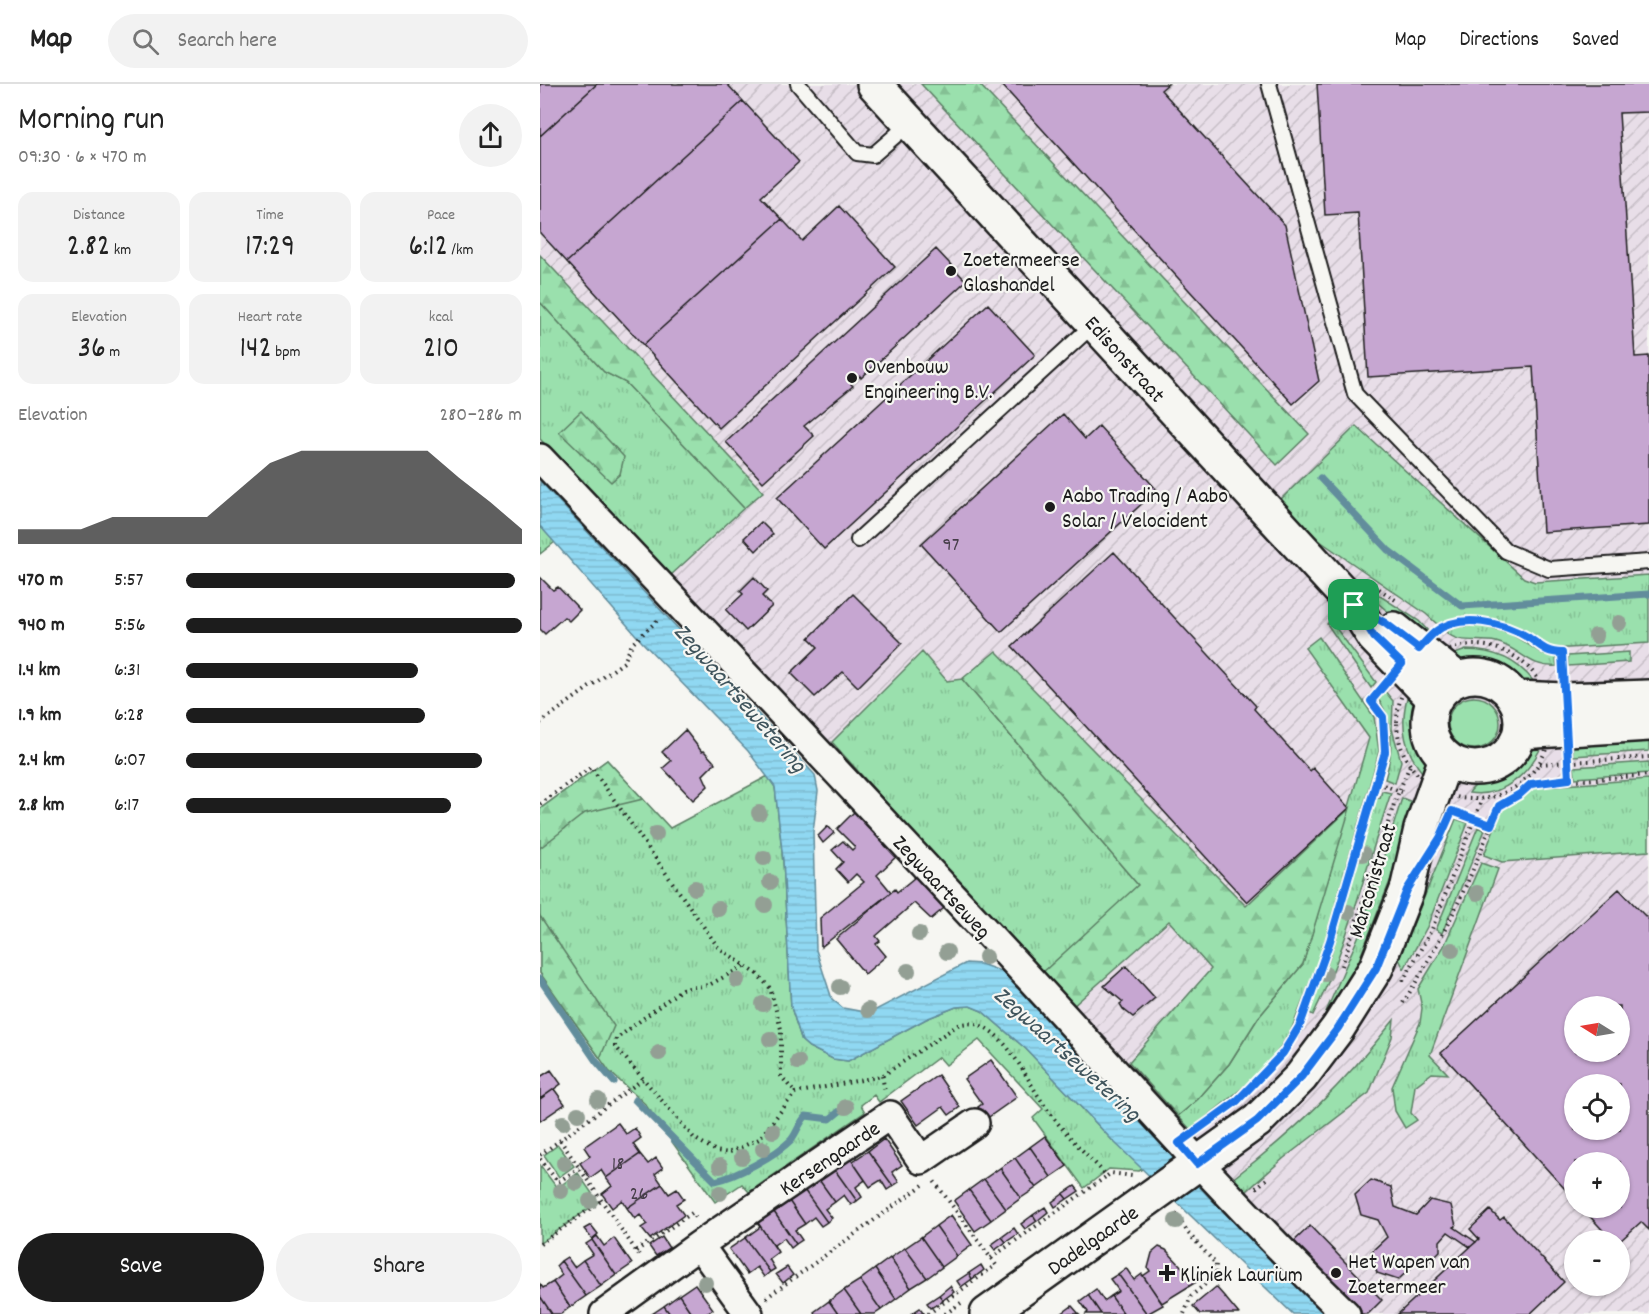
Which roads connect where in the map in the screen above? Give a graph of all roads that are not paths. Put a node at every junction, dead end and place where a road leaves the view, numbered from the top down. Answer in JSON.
{"nodes":[{"id":1,"x":798,"y":84,"type":"edge"},
{"id":2,"x":874,"y":84,"type":"edge"},
{"id":3,"x":1269,"y":84,"type":"edge"},
{"id":4,"x":910,"y":123,"type":"junction"},
{"id":5,"x":1094,"y":324,"type":"junction"},
{"id":6,"x":540,"y":458,"type":"edge"},
{"id":7,"x":858,"y":540,"type":"dead end"},
{"id":8,"x":1649,"y":562,"type":"edge"},
{"id":9,"x":1445,"y":689,"type":"junction"},
{"id":10,"x":1649,"y":697,"type":"edge"},
{"id":11,"x":1514,"y":698,"type":"junction"},
{"id":12,"x":1565,"y":714,"type":"junction"},
{"id":13,"x":1649,"y":724,"type":"edge"},
{"id":14,"x":1520,"y":732,"type":"junction"},
{"id":15,"x":1461,"y":763,"type":"junction"},
{"id":16,"x":975,"y":1123,"type":"dead end"},
{"id":17,"x":1195,"y":1166,"type":"junction"},
{"id":18,"x":699,"y":1245,"type":"junction"},
{"id":19,"x":756,"y":1307,"type":"edge"},
{"id":20,"x":604,"y":1314,"type":"edge"},
{"id":21,"x":987,"y":1314,"type":"edge"},
{"id":22,"x":1346,"y":1314,"type":"edge"}],
"edges":[{"from":1,"to":4,"type":"lane"},
{"from":2,"to":4,"type":"street","name":"Edisonstraat"},
{"from":3,"to":8,"type":"lane"},
{"from":4,"to":5,"type":"street","name":"Edisonstraat"},
{"from":5,"to":7,"type":"lane"},
{"from":5,"to":9,"type":"street","name":"Edisonstraat"},
{"from":6,"to":17,"type":"street","name":"Zegwaartseweg"},
{"from":9,"to":11,"type":"street"},
{"from":9,"to":15,"type":"street"},
{"from":10,"to":12,"type":"street"},
{"from":11,"to":12,"type":"street"},
{"from":11,"to":14,"type":"street"},
{"from":12,"to":13,"type":"street"},
{"from":12,"to":14,"type":"street"},
{"from":14,"to":15,"type":"street"},
{"from":15,"to":17,"type":"street","name":"Marconistraat"},
{"from":16,"to":18,"type":"street","name":"Kersengaarde"},
{"from":17,"to":21,"type":"street","name":"Dadelgaarde"},
{"from":17,"to":22,"type":"street","name":"Zegwaartseweg"},
{"from":18,"to":19,"type":"street"},
{"from":18,"to":20,"type":"street","name":"Kersengaarde"}]}
